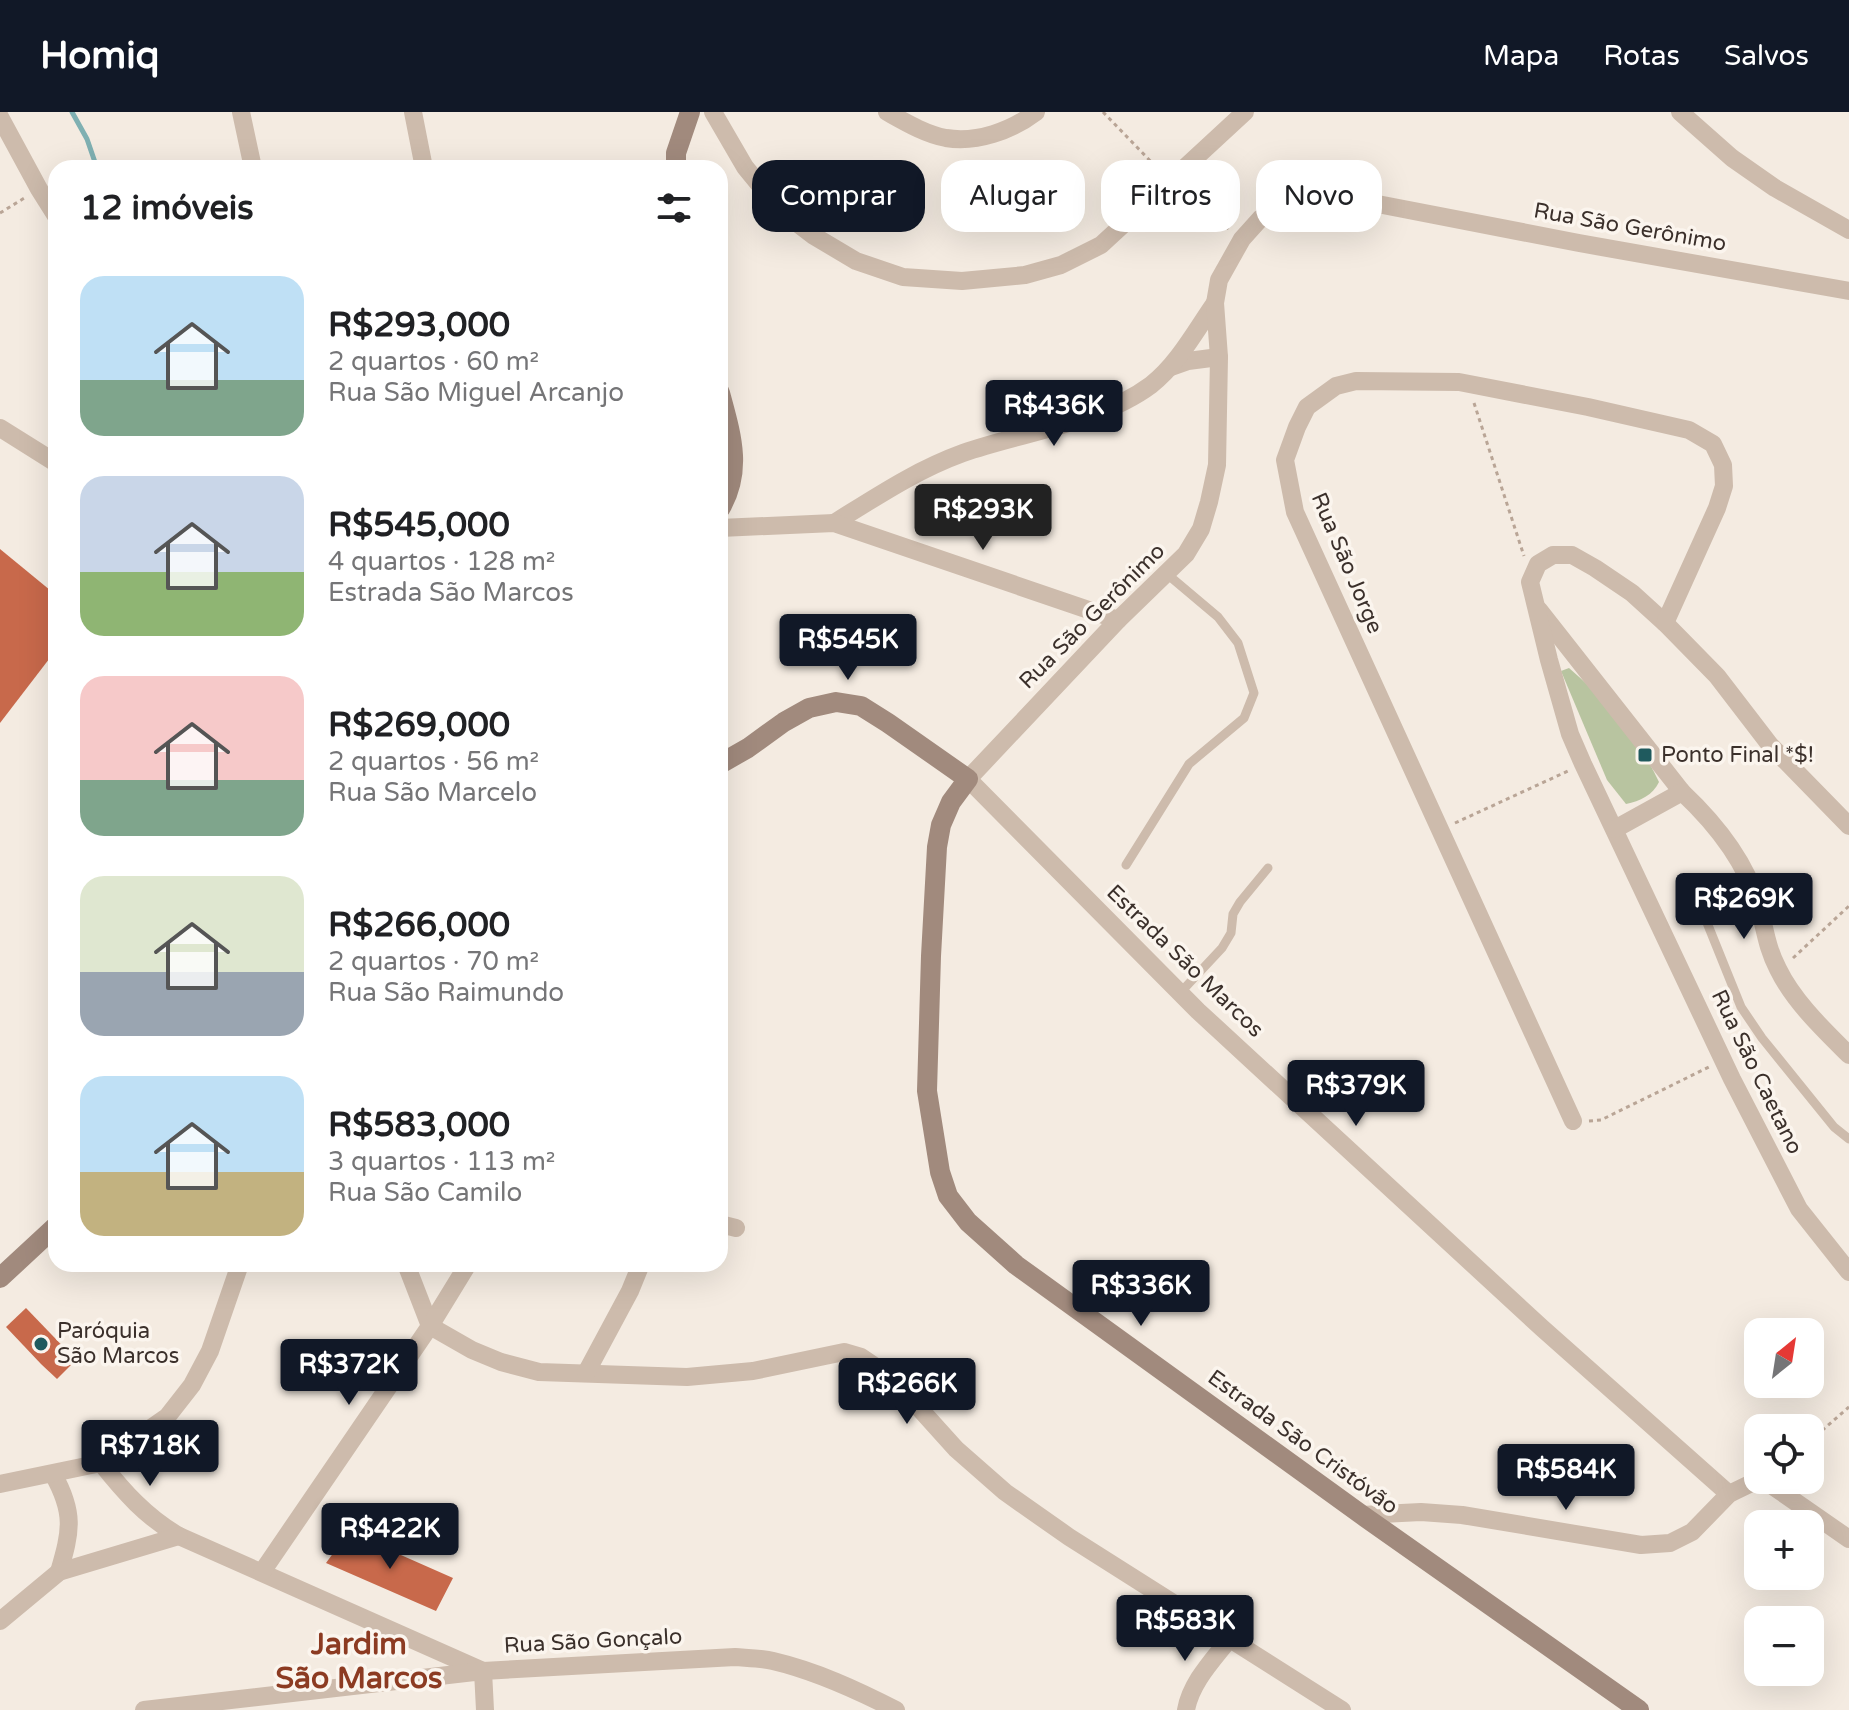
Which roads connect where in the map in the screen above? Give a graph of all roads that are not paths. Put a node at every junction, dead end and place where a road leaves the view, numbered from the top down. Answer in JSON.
{"nodes":[{"id":1,"x":241,"y":112,"type":"edge"},
{"id":2,"x":413,"y":112,"type":"edge"},
{"id":3,"x":690,"y":112,"type":"edge"},
{"id":4,"x":713,"y":112,"type":"edge"},
{"id":5,"x":887,"y":112,"type":"edge"},
{"id":6,"x":1036,"y":112,"type":"edge"},
{"id":7,"x":1245,"y":112,"type":"edge"},
{"id":8,"x":1680,"y":112,"type":"edge"},
{"id":9,"x":0,"y":117,"type":"edge"},
{"id":10,"x":251,"y":160,"type":"edge"},
{"id":11,"x":422,"y":160,"type":"edge"},
{"id":12,"x":676,"y":160,"type":"edge"},
{"id":13,"x":48,"y":203,"type":"edge"},
{"id":14,"x":1849,"y":230,"type":"edge"},
{"id":15,"x":1849,"y":291,"type":"edge"},
{"id":16,"x":1215,"y":303,"type":"junction"},
{"id":17,"x":1219,"y":357,"type":"junction"},
{"id":18,"x":1171,"y":367,"type":"junction"},
{"id":19,"x":0,"y":428,"type":"edge"},
{"id":20,"x":728,"y":428,"type":"edge"},
{"id":21,"x":48,"y":458,"type":"edge"},
{"id":22,"x":728,"y":491,"type":"edge"},
{"id":23,"x":834,"y":523,"type":"junction"},
{"id":24,"x":728,"y":528,"type":"edge"},
{"id":25,"x":1167,"y":574,"type":"junction"},
{"id":26,"x":1536,"y":606,"type":"junction"},
{"id":27,"x":1118,"y":620,"type":"junction"},
{"id":28,"x":1665,"y":623,"type":"junction"},
{"id":29,"x":728,"y":759,"type":"edge"},
{"id":30,"x":968,"y":779,"type":"junction"},
{"id":31,"x":1682,"y":792,"type":"junction"},
{"id":32,"x":1849,"y":826,"type":"edge"},
{"id":33,"x":1615,"y":829,"type":"junction"},
{"id":34,"x":1126,"y":865,"type":"dead end"},
{"id":35,"x":1268,"y":868,"type":"dead end"},
{"id":36,"x":1693,"y":888,"type":"dead end"},
{"id":37,"x":1180,"y":993,"type":"junction"},
{"id":38,"x":1849,"y":1055,"type":"edge"},
{"id":39,"x":1573,"y":1121,"type":"road end"},
{"id":40,"x":1849,"y":1139,"type":"edge"},
{"id":41,"x":48,"y":1233,"type":"edge"},
{"id":42,"x":237,"y":1272,"type":"edge"},
{"id":43,"x":409,"y":1272,"type":"edge"},
{"id":44,"x":463,"y":1272,"type":"edge"},
{"id":45,"x":638,"y":1272,"type":"edge"},
{"id":46,"x":1849,"y":1272,"type":"edge"},
{"id":47,"x":0,"y":1278,"type":"edge"},
{"id":48,"x":430,"y":1326,"type":"junction"},
{"id":49,"x":586,"y":1373,"type":"junction"},
{"id":50,"x":101,"y":1463,"type":"junction"},
{"id":51,"x":53,"y":1474,"type":"junction"},
{"id":52,"x":0,"y":1484,"type":"edge"},
{"id":53,"x":1744,"y":1487,"type":"edge"},
{"id":54,"x":1729,"y":1494,"type":"junction"},
{"id":55,"x":1782,"y":1494,"type":"edge"},
{"id":56,"x":1362,"y":1515,"type":"junction"},
{"id":57,"x":179,"y":1536,"type":"junction"},
{"id":58,"x":1849,"y":1539,"type":"edge"},
{"id":59,"x":59,"y":1572,"type":"junction"},
{"id":60,"x":262,"y":1572,"type":"junction"},
{"id":61,"x":0,"y":1621,"type":"edge"},
{"id":62,"x":1230,"y":1638,"type":"junction"},
{"id":63,"x":483,"y":1671,"type":"junction"},
{"id":64,"x":144,"y":1710,"type":"edge"},
{"id":65,"x":485,"y":1710,"type":"edge"},
{"id":66,"x":896,"y":1710,"type":"edge"},
{"id":67,"x":1186,"y":1710,"type":"edge"},
{"id":68,"x":1342,"y":1710,"type":"edge"},
{"id":69,"x":1639,"y":1710,"type":"edge"}],
"edges":[{"from":1,"to":10,"type":"street"},
{"from":2,"to":11,"type":"street"},
{"from":3,"to":12,"type":"street"},
{"from":4,"to":7,"type":"street"},
{"from":5,"to":6,"type":"street"},
{"from":8,"to":14,"type":"street"},
{"from":9,"to":13,"type":"street"},
{"from":15,"to":16,"type":"street","name":"Rua São Gerônimo"},
{"from":16,"to":17,"type":"street","name":"Rua São Gerônimo"},
{"from":16,"to":18,"type":"street"},
{"from":17,"to":18,"type":"street"},
{"from":17,"to":25,"type":"street","name":"Rua São Gerônimo"},
{"from":18,"to":23,"type":"street"},
{"from":19,"to":21,"type":"street"},
{"from":20,"to":22,"type":"street"},
{"from":23,"to":24,"type":"street"},
{"from":23,"to":27,"type":"street"},
{"from":25,"to":27,"type":"street","name":"Rua São Gerônimo"},
{"from":25,"to":34,"type":"lane"},
{"from":26,"to":28,"type":"street","name":"Rua São Caetano"},
{"from":26,"to":31,"type":"street"},
{"from":26,"to":33,"type":"street","name":"Rua São Caetano"},
{"from":27,"to":30,"type":"street","name":"Rua São Gerônimo"},
{"from":28,"to":32,"type":"street"},
{"from":28,"to":39,"type":"street","name":"Rua São Jorge"},
{"from":29,"to":30,"type":"street","name":"Estrada São Marcos"},
{"from":30,"to":37,"type":"street","name":"Estrada São Marcos"},
{"from":30,"to":56,"type":"street","name":"Estrada São Cristóvão"},
{"from":31,"to":33,"type":"street"},
{"from":31,"to":38,"type":"street"},
{"from":33,"to":46,"type":"street","name":"Rua São Caetano"},
{"from":35,"to":37,"type":"lane"},
{"from":36,"to":40,"type":"lane"},
{"from":37,"to":54,"type":"street","name":"Estrada São Marcos"},
{"from":41,"to":47,"type":"street"},
{"from":42,"to":50,"type":"street"},
{"from":43,"to":48,"type":"street"},
{"from":44,"to":48,"type":"street"},
{"from":45,"to":49,"type":"street"},
{"from":48,"to":49,"type":"street"},
{"from":48,"to":60,"type":"street"},
{"from":49,"to":62,"type":"street"},
{"from":50,"to":51,"type":"street"},
{"from":50,"to":57,"type":"street","name":"Rua São Gonçalo"},
{"from":51,"to":52,"type":"street"},
{"from":51,"to":59,"type":"street"},
{"from":53,"to":54,"type":"street"},
{"from":54,"to":56,"type":"street"},
{"from":55,"to":58,"type":"street"},
{"from":56,"to":69,"type":"street","name":"Estrada São Cristóvão"},
{"from":57,"to":59,"type":"street"},
{"from":57,"to":60,"type":"street","name":"Rua São Gonçalo"},
{"from":59,"to":61,"type":"street"},
{"from":60,"to":63,"type":"street","name":"Rua São Gonçalo"},
{"from":62,"to":67,"type":"street"},
{"from":62,"to":68,"type":"street"},
{"from":63,"to":64,"type":"street"},
{"from":63,"to":65,"type":"street"},
{"from":63,"to":66,"type":"street","name":"Rua São Gonçalo"}]}
